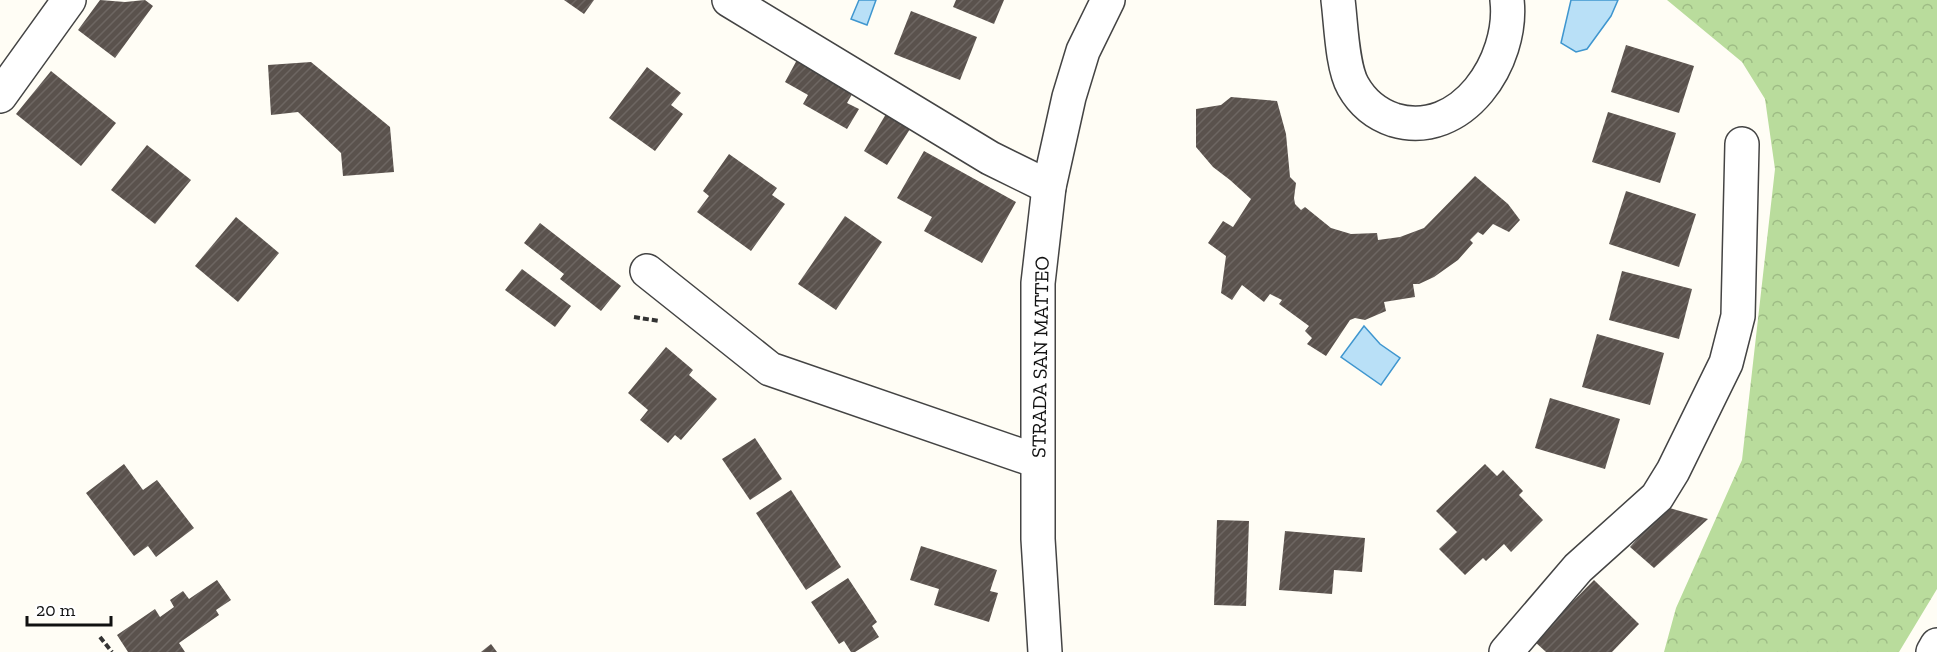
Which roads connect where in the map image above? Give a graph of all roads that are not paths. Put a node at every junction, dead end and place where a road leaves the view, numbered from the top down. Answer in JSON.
{"nodes":[{"id":1,"x":69,"y":0,"type":"edge"},
{"id":2,"x":729,"y":0,"type":"edge"},
{"id":3,"x":1108,"y":0,"type":"edge"},
{"id":4,"x":1338,"y":0,"type":"edge"},
{"id":5,"x":1507,"y":0,"type":"edge"},
{"id":6,"x":0,"y":96,"type":"edge"},
{"id":7,"x":1742,"y":144,"type":"dead end"},
{"id":8,"x":1049,"y":187,"type":"junction"},
{"id":9,"x":647,"y":271,"type":"dead end"},
{"id":10,"x":1037,"y":461,"type":"junction"},
{"id":11,"x":1937,"y":645,"type":"edge"},
{"id":12,"x":1045,"y":652,"type":"edge"},
{"id":13,"x":1506,"y":652,"type":"edge"},
{"id":14,"x":1933,"y":652,"type":"edge"}],
"edges":[{"from":1,"to":6,"type":"street"},
{"from":2,"to":8,"type":"street"},
{"from":3,"to":8,"type":"street","name":"STRADA SAN MATTEO"},
{"from":4,"to":5,"type":"street"},
{"from":7,"to":13,"type":"street"},
{"from":8,"to":10,"type":"street","name":"STRADA SAN MATTEO"},
{"from":9,"to":10,"type":"street"},
{"from":10,"to":12,"type":"street","name":"STRADA SAN MATTEO"},
{"from":11,"to":14,"type":"street"}]}
